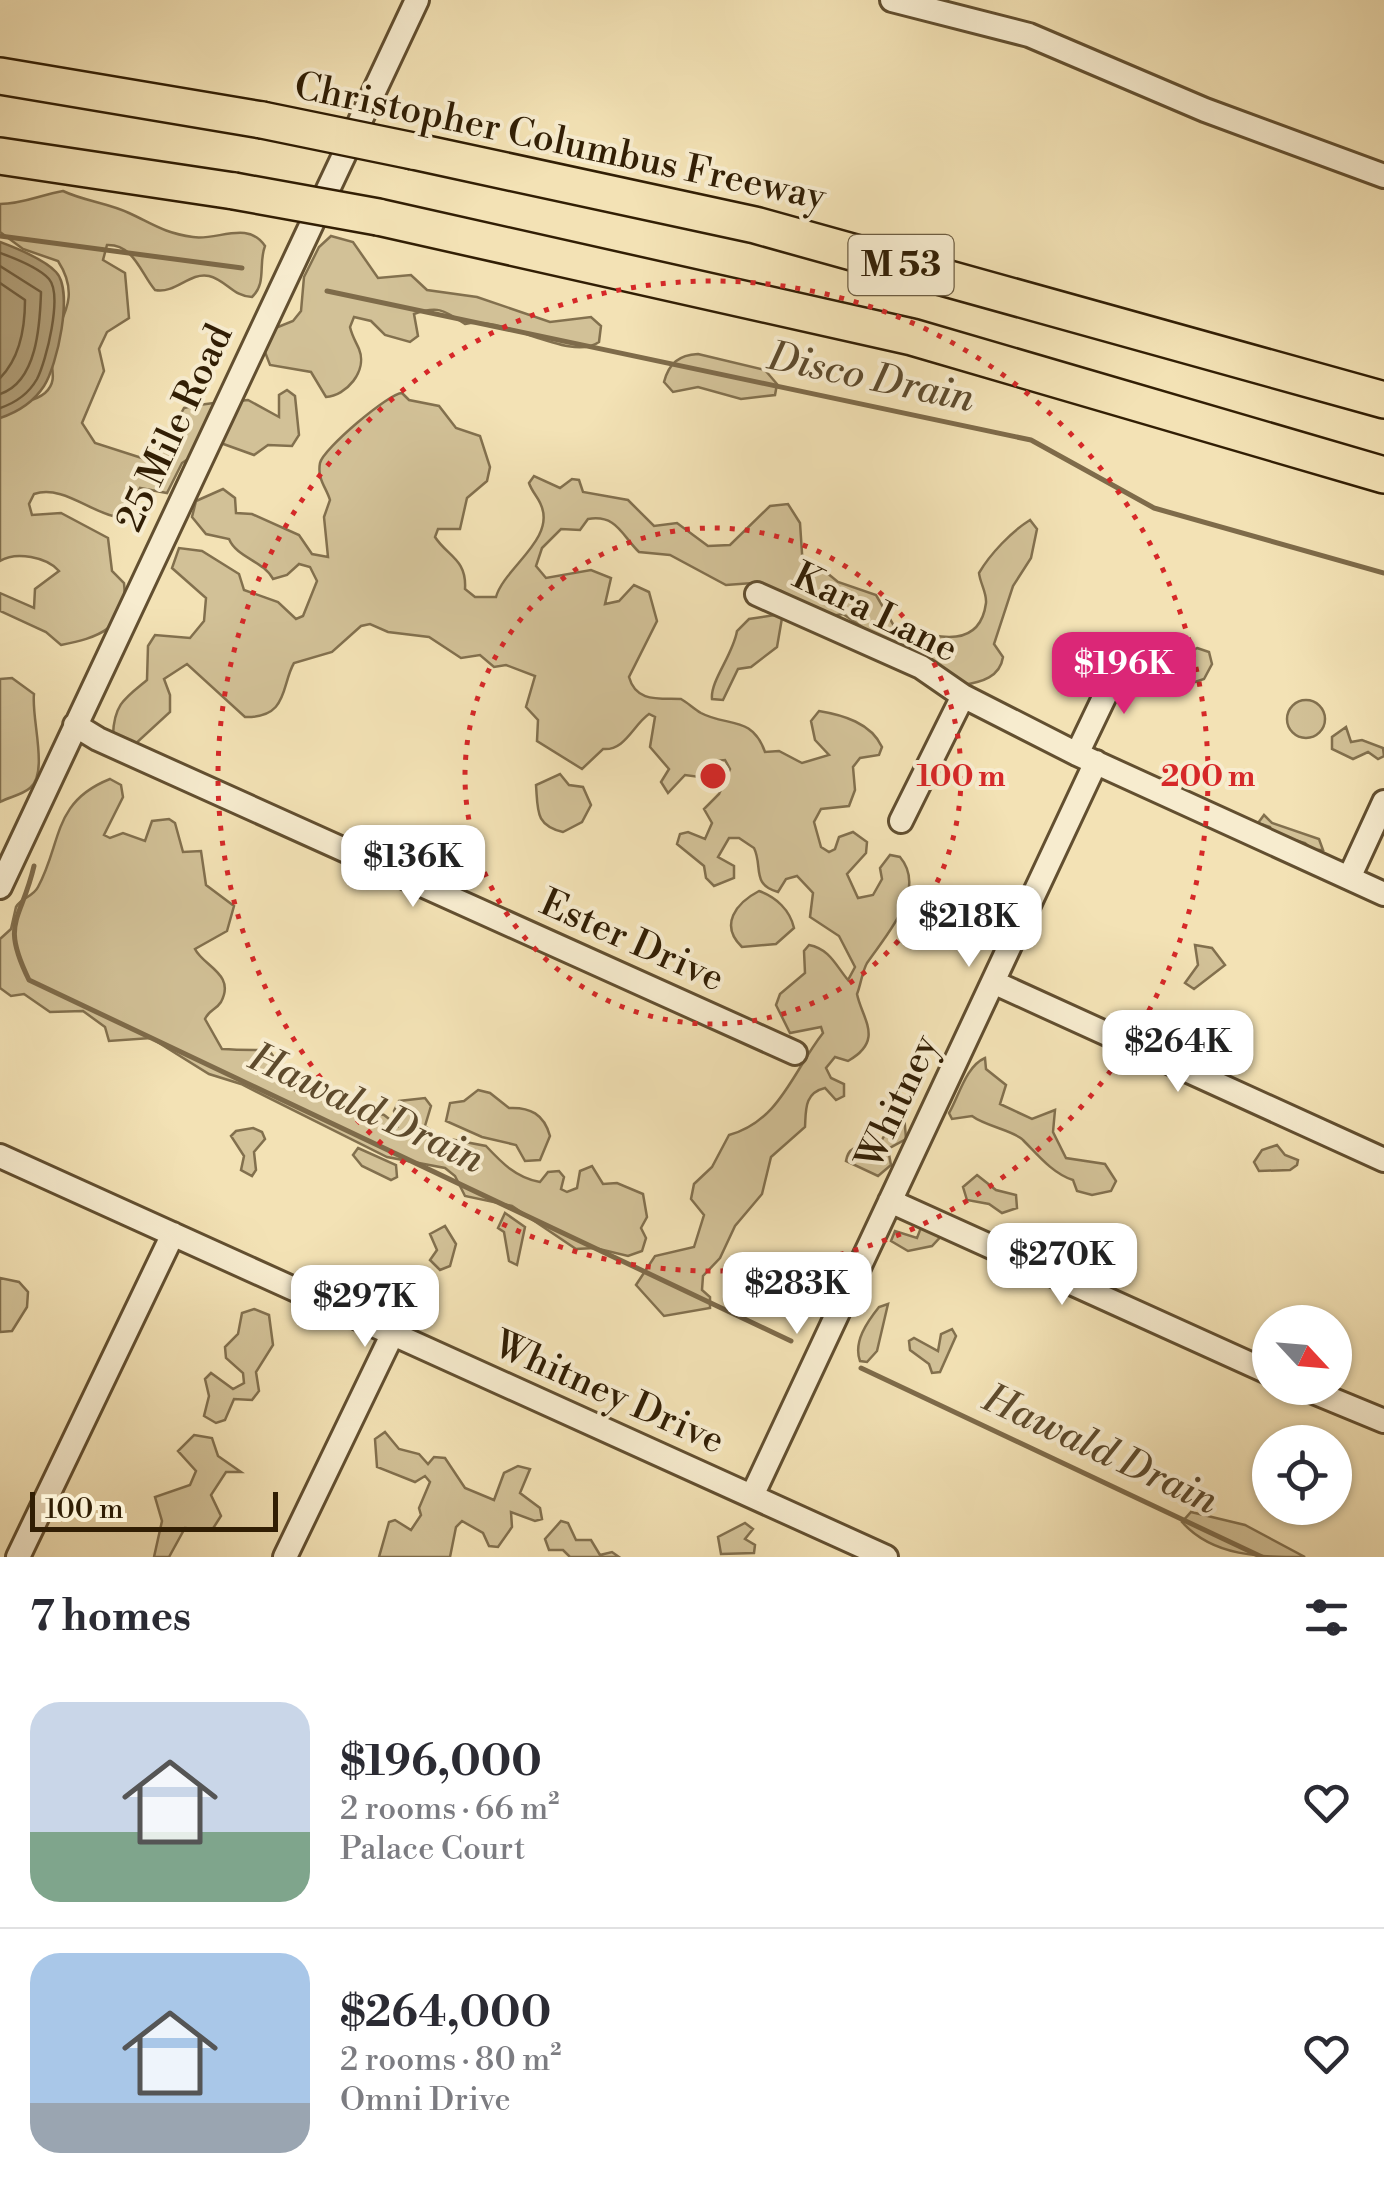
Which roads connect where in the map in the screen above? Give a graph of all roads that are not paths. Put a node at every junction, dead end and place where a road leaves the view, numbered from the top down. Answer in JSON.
{"nodes":[{"id":1,"x":417,"y":0,"type":"edge"},
{"id":2,"x":892,"y":0,"type":"edge"},
{"id":3,"x":978,"y":10,"type":"edge"},
{"id":4,"x":0,"y":76,"type":"edge"},
{"id":5,"x":0,"y":156,"type":"edge"},
{"id":6,"x":1384,"y":176,"type":"edge"},
{"id":7,"x":1384,"y":400,"type":"edge"},
{"id":8,"x":1384,"y":475,"type":"edge"},
{"id":9,"x":757,"y":594,"type":"dead end"},
{"id":10,"x":1123,"y":658,"type":"dead end"},
{"id":11,"x":963,"y":696,"type":"junction"},
{"id":12,"x":75,"y":724,"type":"junction"},
{"id":13,"x":1087,"y":758,"type":"junction"},
{"id":14,"x":1384,"y":802,"type":"edge"},
{"id":15,"x":900,"y":821,"type":"dead end"},
{"id":16,"x":1349,"y":878,"type":"junction"},
{"id":17,"x":0,"y":887,"type":"edge"},
{"id":18,"x":1384,"y":894,"type":"edge"},
{"id":19,"x":993,"y":982,"type":"junction"},
{"id":20,"x":787,"y":1049,"type":"dead end"},
{"id":21,"x":0,"y":1156,"type":"edge"},
{"id":22,"x":1384,"y":1160,"type":"edge"},
{"id":23,"x":890,"y":1201,"type":"junction"},
{"id":24,"x":174,"y":1234,"type":"junction"},
{"id":25,"x":392,"y":1333,"type":"junction"},
{"id":26,"x":1252,"y":1365,"type":"edge"},
{"id":27,"x":1345,"y":1405,"type":"edge"},
{"id":28,"x":1384,"y":1421,"type":"edge"},
{"id":29,"x":752,"y":1496,"type":"junction"},
{"id":30,"x":18,"y":1557,"type":"edge"},
{"id":31,"x":285,"y":1557,"type":"edge"},
{"id":32,"x":886,"y":1557,"type":"edge"}],
"edges":[{"from":1,"to":12,"type":"street","name":"25 Mile Road"},
{"from":2,"to":3,"type":"street"},
{"from":3,"to":6,"type":"street"},
{"from":4,"to":7,"type":"highway","name":"Christopher Columbus Freeway","number":"M 53","bridge":true},
{"from":5,"to":8,"type":"highway","number":"M 53","bridge":true},
{"from":9,"to":11,"type":"street","name":"Kara Lane"},
{"from":10,"to":13,"type":"street","name":"Whitney"},
{"from":11,"to":13,"type":"street","name":"Kara Lane"},
{"from":11,"to":15,"type":"street"},
{"from":12,"to":17,"type":"street","name":"25 Mile Road"},
{"from":12,"to":20,"type":"street","name":"Ester Drive"},
{"from":13,"to":16,"type":"street","name":"Kara Lane"},
{"from":13,"to":19,"type":"street","name":"Whitney"},
{"from":14,"to":16,"type":"street"},
{"from":16,"to":18,"type":"street","name":"Kara Lane"},
{"from":19,"to":22,"type":"street"},
{"from":19,"to":23,"type":"street","name":"Whitney"},
{"from":21,"to":24,"type":"street","name":"Whitney Drive"},
{"from":23,"to":26,"type":"street"},
{"from":23,"to":29,"type":"street","name":"Whitney"},
{"from":24,"to":25,"type":"street","name":"Whitney Drive"},
{"from":24,"to":30,"type":"street"},
{"from":25,"to":29,"type":"street","name":"Whitney Drive"},
{"from":25,"to":31,"type":"street"},
{"from":27,"to":28,"type":"street"},
{"from":29,"to":32,"type":"street","name":"Whitney Drive"}]}
